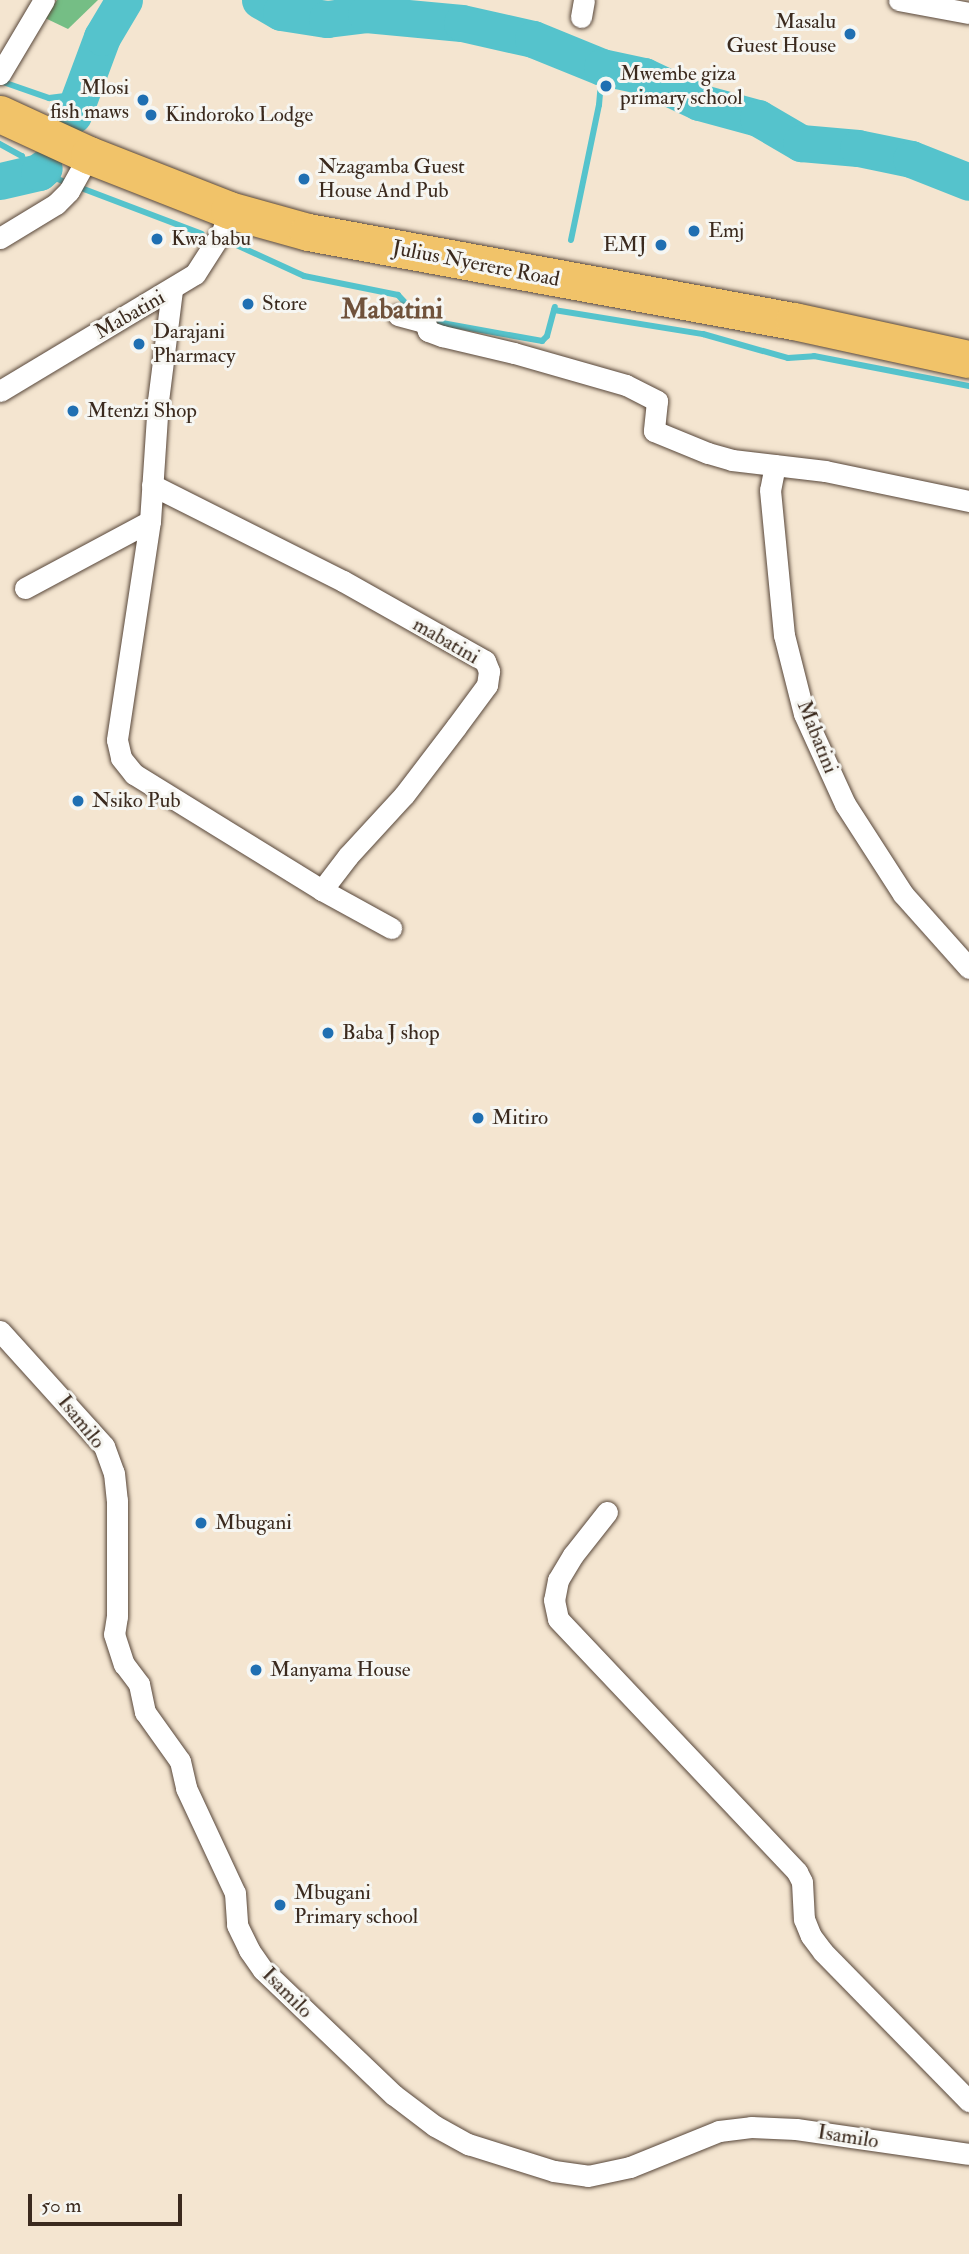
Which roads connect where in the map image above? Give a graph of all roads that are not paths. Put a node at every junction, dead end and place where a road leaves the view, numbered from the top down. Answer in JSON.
{"nodes":[{"id":1,"x":44,"y":0,"type":"edge"},
{"id":2,"x":899,"y":0,"type":"edge"},
{"id":3,"x":969,"y":13,"type":"edge"},
{"id":4,"x":0,"y":74,"type":"edge"},
{"id":5,"x":0,"y":114,"type":"edge"},
{"id":6,"x":78,"y":175,"type":"junction"},
{"id":7,"x":229,"y":210,"type":"junction"},
{"id":8,"x":0,"y":238,"type":"edge"},
{"id":9,"x":173,"y":290,"type":"junction"},
{"id":10,"x":398,"y":315,"type":"dead end"},
{"id":11,"x":969,"y":359,"type":"edge"},
{"id":12,"x":0,"y":391,"type":"edge"},
{"id":13,"x":775,"y":465,"type":"junction"},
{"id":14,"x":152,"y":485,"type":"junction"},
{"id":15,"x":969,"y":501,"type":"edge"},
{"id":16,"x":150,"y":521,"type":"junction"},
{"id":17,"x":25,"y":588,"type":"dead end"},
{"id":18,"x":322,"y":890,"type":"junction"},
{"id":19,"x":390,"y":928,"type":"dead end"},
{"id":20,"x":969,"y":968,"type":"edge"},
{"id":21,"x":0,"y":1331,"type":"edge"},
{"id":22,"x":607,"y":1512,"type":"dead end"},
{"id":23,"x":969,"y":2101,"type":"edge"},
{"id":24,"x":969,"y":2154,"type":"edge"}],
"edges":[{"from":1,"to":4,"type":"street"},
{"from":2,"to":3,"type":"street"},
{"from":5,"to":6,"type":"highway","name":"Julius Nyerere Road"},
{"from":6,"to":7,"type":"highway","name":"Julius Nyerere Road"},
{"from":6,"to":8,"type":"street"},
{"from":7,"to":9,"type":"street","name":"Mabatini"},
{"from":7,"to":11,"type":"highway","name":"Julius Nyerere Road"},
{"from":9,"to":12,"type":"street","name":"Mabatini"},
{"from":9,"to":14,"type":"street"},
{"from":10,"to":13,"type":"street"},
{"from":13,"to":15,"type":"street"},
{"from":13,"to":20,"type":"street","name":"Mabatini"},
{"from":14,"to":16,"type":"street"},
{"from":14,"to":18,"type":"street","name":"mabatini"},
{"from":16,"to":17,"type":"street"},
{"from":16,"to":18,"type":"street"},
{"from":18,"to":19,"type":"street"},
{"from":21,"to":24,"type":"street","name":"Isamilo"},
{"from":22,"to":23,"type":"street"}]}
